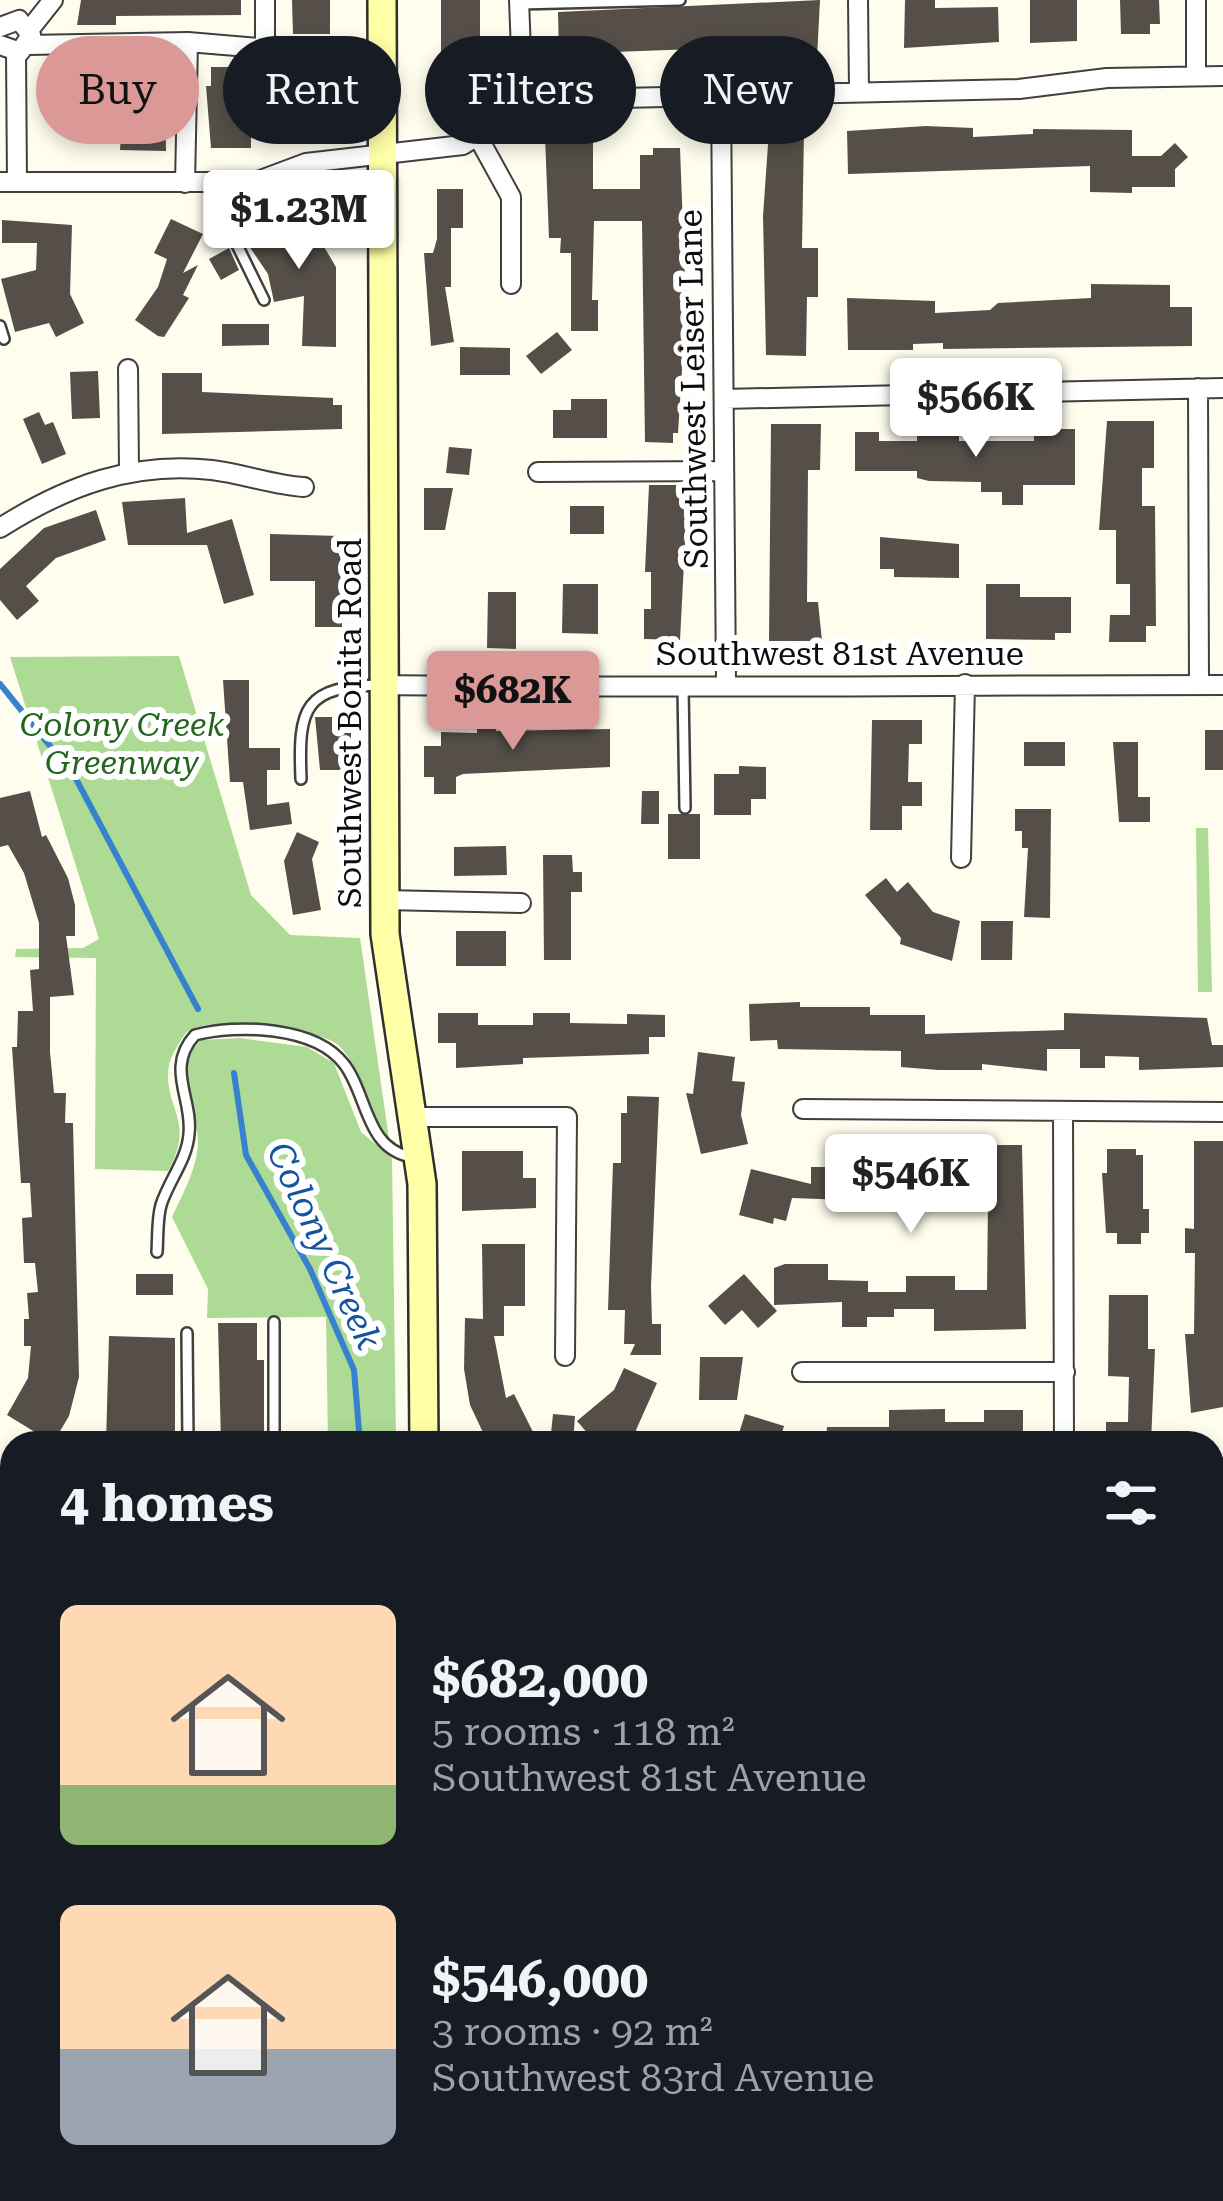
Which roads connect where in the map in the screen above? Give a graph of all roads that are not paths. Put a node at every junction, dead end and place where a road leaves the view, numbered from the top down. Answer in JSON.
{"nodes":[{"id":1,"x":53,"y":0,"type":"edge"},
{"id":2,"x":265,"y":0,"type":"edge"},
{"id":3,"x":382,"y":0,"type":"edge"},
{"id":4,"x":680,"y":0,"type":"edge"},
{"id":5,"x":858,"y":0,"type":"edge"},
{"id":6,"x":1196,"y":0,"type":"edge"},
{"id":7,"x":519,"y":2,"type":"edge"},
{"id":8,"x":0,"y":27,"type":"edge"},
{"id":9,"x":265,"y":36,"type":"edge"},
{"id":10,"x":520,"y":36,"type":"edge"},
{"id":11,"x":12,"y":44,"type":"edge"},
{"id":12,"x":1196,"y":74,"type":"junction"},
{"id":13,"x":1223,"y":76,"type":"edge"},
{"id":14,"x":859,"y":90,"type":"junction"},
{"id":15,"x":835,"y":91,"type":"edge"},
{"id":16,"x":186,"y":144,"type":"edge"},
{"id":17,"x":455,"y":144,"type":"edge"},
{"id":18,"x":482,"y":144,"type":"edge"},
{"id":19,"x":721,"y":144,"type":"edge"},
{"id":20,"x":383,"y":155,"type":"junction"},
{"id":21,"x":8,"y":182,"type":"edge"},
{"id":22,"x":185,"y":183,"type":"junction"},
{"id":23,"x":219,"y":183,"type":"junction"},
{"id":24,"x":511,"y":284,"type":"dead end"},
{"id":25,"x":264,"y":300,"type":"dead end"},
{"id":26,"x":0,"y":326,"type":"edge"},
{"id":27,"x":4,"y":339,"type":"dead end"},
{"id":28,"x":128,"y":369,"type":"dead end"},
{"id":29,"x":1198,"y":388,"type":"junction"},
{"id":30,"x":1223,"y":388,"type":"edge"},
{"id":31,"x":724,"y":399,"type":"junction"},
{"id":32,"x":129,"y":471,"type":"junction"},
{"id":33,"x":724,"y":471,"type":"junction"},
{"id":34,"x":538,"y":472,"type":"dead end"},
{"id":35,"x":304,"y":487,"type":"dead end"},
{"id":36,"x":0,"y":528,"type":"edge"},
{"id":37,"x":683,"y":683,"type":"junction"},
{"id":38,"x":726,"y":683,"type":"junction"},
{"id":39,"x":965,"y":684,"type":"junction"},
{"id":40,"x":386,"y":685,"type":"junction"},
{"id":41,"x":1199,"y":685,"type":"junction"},
{"id":42,"x":1223,"y":685,"type":"edge"},
{"id":43,"x":301,"y":779,"type":"dead end"},
{"id":44,"x":685,"y":808,"type":"dead end"},
{"id":45,"x":961,"y":858,"type":"dead end"},
{"id":46,"x":384,"y":900,"type":"junction"},
{"id":47,"x":521,"y":903,"type":"dead end"},
{"id":48,"x":803,"y":1109,"type":"dead end"},
{"id":49,"x":1063,"y":1112,"type":"junction"},
{"id":50,"x":1223,"y":1112,"type":"edge"},
{"id":51,"x":413,"y":1117,"type":"junction"},
{"id":52,"x":419,"y":1157,"type":"junction"},
{"id":53,"x":157,"y":1252,"type":"dead end"},
{"id":54,"x":274,"y":1322,"type":"dead end"},
{"id":55,"x":188,"y":1333,"type":"dead end"},
{"id":56,"x":565,"y":1356,"type":"dead end"},
{"id":57,"x":802,"y":1372,"type":"dead end"},
{"id":58,"x":1065,"y":1372,"type":"junction"},
{"id":59,"x":188,"y":1431,"type":"edge"},
{"id":60,"x":274,"y":1431,"type":"edge"},
{"id":61,"x":424,"y":1431,"type":"edge"},
{"id":62,"x":1064,"y":1431,"type":"edge"}],
"edges":[{"from":1,"to":11,"type":"street"},
{"from":2,"to":9,"type":"street"},
{"from":3,"to":20,"type":"main road","name":"Southwest Bonita Road"},
{"from":4,"to":7,"type":"lane"},
{"from":5,"to":14,"type":"street"},
{"from":6,"to":12,"type":"street"},
{"from":7,"to":10,"type":"street"},
{"from":8,"to":11,"type":"street"},
{"from":11,"to":21,"type":"street"},
{"from":12,"to":13,"type":"street"},
{"from":12,"to":14,"type":"street"},
{"from":14,"to":15,"type":"street"},
{"from":16,"to":22,"type":"street"},
{"from":17,"to":20,"type":"street"},
{"from":18,"to":24,"type":"street"},
{"from":19,"to":31,"type":"street","name":"Southwest Leiser Lane"},
{"from":20,"to":23,"type":"street"},
{"from":20,"to":40,"type":"main road","name":"Southwest Bonita Road"},
{"from":21,"to":22,"type":"street"},
{"from":22,"to":23,"type":"street"},
{"from":23,"to":25,"type":"lane"},
{"from":26,"to":27,"type":"lane"},
{"from":28,"to":32,"type":"street"},
{"from":29,"to":30,"type":"street"},
{"from":29,"to":31,"type":"street"},
{"from":29,"to":41,"type":"street"},
{"from":31,"to":33,"type":"street","name":"Southwest Leiser Lane"},
{"from":32,"to":35,"type":"street"},
{"from":32,"to":36,"type":"street"},
{"from":33,"to":34,"type":"street"},
{"from":33,"to":38,"type":"street","name":"Southwest Leiser Lane"},
{"from":37,"to":38,"type":"street","name":"Southwest 81st Avenue"},
{"from":37,"to":40,"type":"street","name":"Southwest 81st Avenue"},
{"from":37,"to":44,"type":"lane"},
{"from":38,"to":39,"type":"street","name":"Southwest 81st Avenue"},
{"from":39,"to":41,"type":"street","name":"Southwest 81st Avenue"},
{"from":39,"to":45,"type":"street"},
{"from":40,"to":43,"type":"lane"},
{"from":40,"to":46,"type":"main road","name":"Southwest Bonita Road"},
{"from":41,"to":42,"type":"street","name":"Southwest 81st Avenue"},
{"from":46,"to":47,"type":"street"},
{"from":46,"to":51,"type":"main road","name":"Southwest Bonita Road"},
{"from":48,"to":49,"type":"street"},
{"from":49,"to":50,"type":"street"},
{"from":49,"to":58,"type":"street"},
{"from":51,"to":52,"type":"main road","name":"Southwest Bonita Road"},
{"from":51,"to":56,"type":"street"},
{"from":52,"to":53,"type":"lane"},
{"from":52,"to":61,"type":"main road","name":"Southwest Bonita Road"},
{"from":54,"to":60,"type":"lane"},
{"from":55,"to":59,"type":"lane"},
{"from":57,"to":58,"type":"street"},
{"from":58,"to":62,"type":"street"}]}
